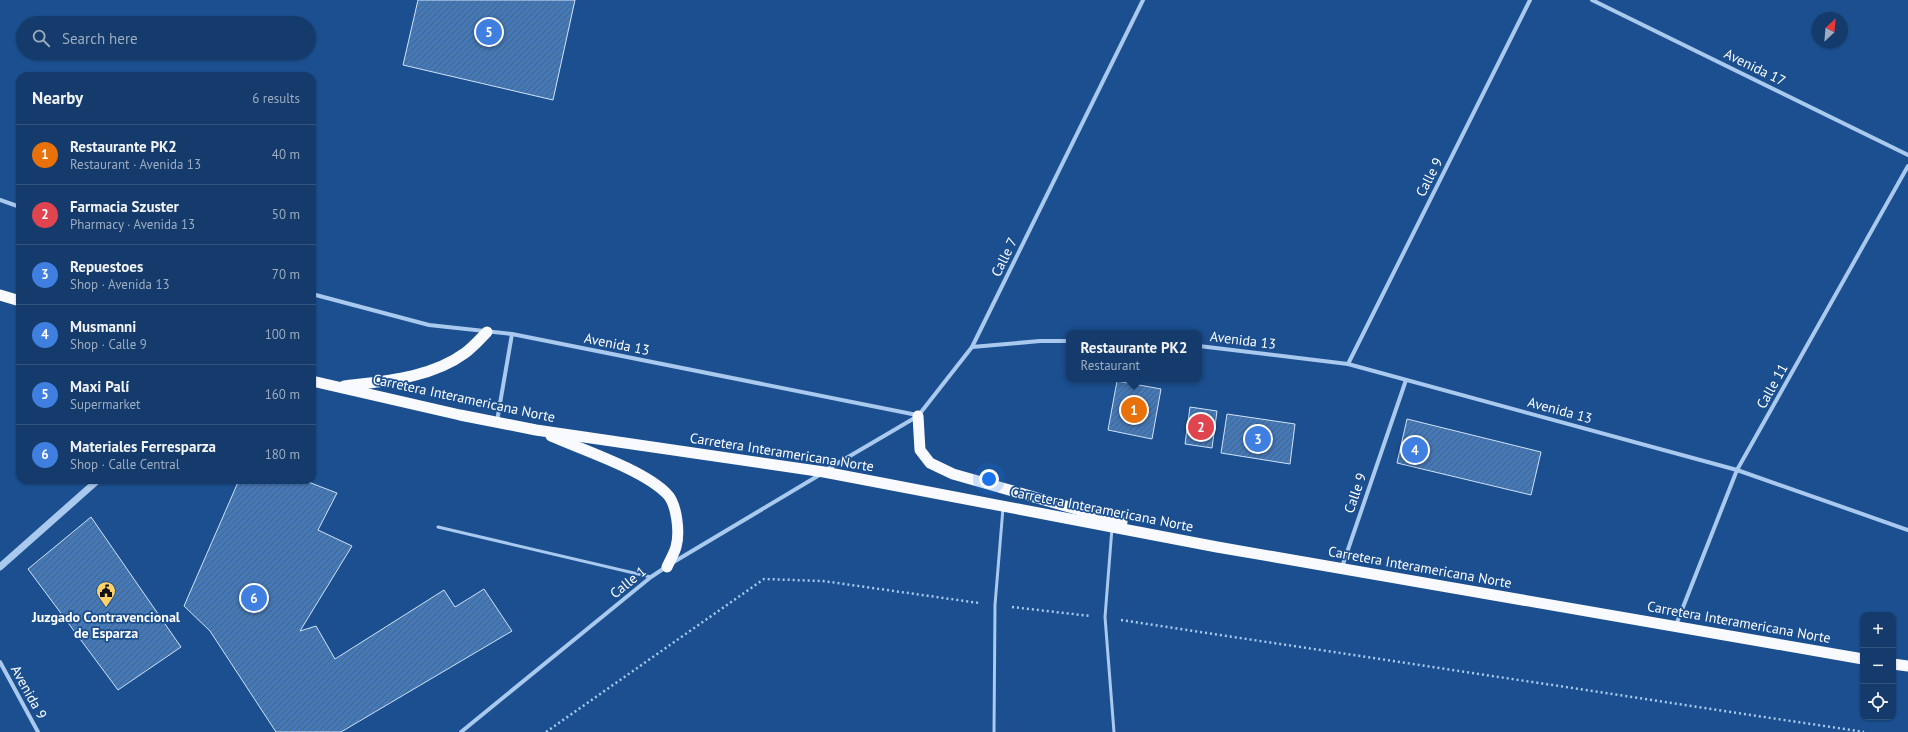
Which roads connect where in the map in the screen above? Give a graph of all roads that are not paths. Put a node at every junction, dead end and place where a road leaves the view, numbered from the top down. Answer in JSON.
{"nodes":[{"id":1,"x":1143,"y":0,"type":"edge"},
{"id":2,"x":1530,"y":0,"type":"edge"},
{"id":3,"x":1592,"y":0,"type":"edge"},
{"id":4,"x":1908,"y":155,"type":"edge"},
{"id":5,"x":1908,"y":166,"type":"edge"},
{"id":6,"x":0,"y":200,"type":"edge"},
{"id":7,"x":16,"y":206,"type":"edge"},
{"id":8,"x":0,"y":295,"type":"edge"},
{"id":9,"x":316,"y":295,"type":"edge"},
{"id":10,"x":16,"y":300,"type":"edge"},
{"id":11,"x":487,"y":332,"type":"junction"},
{"id":12,"x":512,"y":334,"type":"junction"},
{"id":13,"x":1066,"y":341,"type":"edge"},
{"id":14,"x":1202,"y":346,"type":"edge"},
{"id":15,"x":972,"y":347,"type":"junction"},
{"id":16,"x":1348,"y":364,"type":"junction"},
{"id":17,"x":1406,"y":380,"type":"junction"},
{"id":18,"x":316,"y":382,"type":"edge"},
{"id":19,"x":337,"y":387,"type":"junction"},
{"id":20,"x":918,"y":416,"type":"junction"},
{"id":21,"x":497,"y":422,"type":"junction"},
{"id":22,"x":536,"y":430,"type":"junction"},
{"id":23,"x":1737,"y":470,"type":"junction"},
{"id":24,"x":824,"y":472,"type":"junction"},
{"id":25,"x":93,"y":484,"type":"edge"},
{"id":26,"x":1003,"y":506,"type":"junction"},
{"id":27,"x":438,"y":527,"type":"dead end"},
{"id":28,"x":1112,"y":527,"type":"junction"},
{"id":29,"x":1908,"y":530,"type":"edge"},
{"id":30,"x":1185,"y":540,"type":"junction"},
{"id":31,"x":667,"y":566,"type":"junction"},
{"id":32,"x":0,"y":567,"type":"edge"},
{"id":33,"x":1341,"y":568,"type":"junction"},
{"id":34,"x":651,"y":577,"type":"junction"},
{"id":35,"x":1675,"y":626,"type":"junction"},
{"id":36,"x":1860,"y":658,"type":"edge"},
{"id":37,"x":0,"y":662,"type":"edge"},
{"id":38,"x":1896,"y":664,"type":"edge"},
{"id":39,"x":1908,"y":666,"type":"edge"},
{"id":40,"x":38,"y":732,"type":"edge"},
{"id":41,"x":461,"y":732,"type":"edge"},
{"id":42,"x":994,"y":732,"type":"edge"},
{"id":43,"x":1114,"y":732,"type":"edge"}],
"edges":[{"from":1,"to":15,"type":"street","name":"Calle 7"},
{"from":2,"to":16,"type":"street","name":"Calle 9"},
{"from":3,"to":4,"type":"street","name":"Avenida 17"},
{"from":5,"to":23,"type":"street","name":"Calle 11"},
{"from":6,"to":7,"type":"street"},
{"from":8,"to":10,"type":"highway"},
{"from":9,"to":11,"type":"street","name":"Avenida 13"},
{"from":11,"to":12,"type":"street","name":"Avenida 13"},
{"from":11,"to":19,"type":"highway"},
{"from":12,"to":20,"type":"street","name":"Avenida 13"},
{"from":12,"to":21,"type":"street"},
{"from":13,"to":15,"type":"street"},
{"from":14,"to":16,"type":"street","name":"Avenida 13"},
{"from":15,"to":20,"type":"street","name":"Calle 7"},
{"from":16,"to":17,"type":"street","name":"Avenida 13"},
{"from":17,"to":23,"type":"street","name":"Avenida 13"},
{"from":17,"to":33,"type":"street","name":"Calle 9"},
{"from":18,"to":19,"type":"highway","name":"Carretera Interamericana Norte"},
{"from":19,"to":21,"type":"highway","name":"Carretera Interamericana Norte"},
{"from":20,"to":24,"type":"street","name":"Calle 7"},
{"from":20,"to":30,"type":"highway"},
{"from":21,"to":22,"type":"highway","name":"Carretera Interamericana Norte"},
{"from":22,"to":24,"type":"highway","name":"Carretera Interamericana Norte"},
{"from":22,"to":31,"type":"highway"},
{"from":23,"to":29,"type":"street","name":"Avenida 13"},
{"from":23,"to":35,"type":"street","name":"Calle 11"},
{"from":24,"to":26,"type":"highway","name":"Carretera Interamericana Norte"},
{"from":24,"to":31,"type":"street","name":"Calle 1"},
{"from":25,"to":32,"type":"street"},
{"from":26,"to":28,"type":"highway","name":"Carretera Interamericana Norte"},
{"from":26,"to":42,"type":"lane"},
{"from":27,"to":34,"type":"lane"},
{"from":28,"to":30,"type":"highway","name":"Carretera Interamericana Norte"},
{"from":28,"to":43,"type":"lane"},
{"from":30,"to":33,"type":"highway","name":"Carretera Interamericana Norte"},
{"from":31,"to":34,"type":"street","name":"Calle 1"},
{"from":33,"to":35,"type":"highway","name":"Carretera Interamericana Norte"},
{"from":34,"to":41,"type":"street","name":"Calle 1"},
{"from":35,"to":36,"type":"highway","name":"Carretera Interamericana Norte"},
{"from":37,"to":40,"type":"street","name":"Avenida 9"},
{"from":38,"to":39,"type":"highway"}]}
